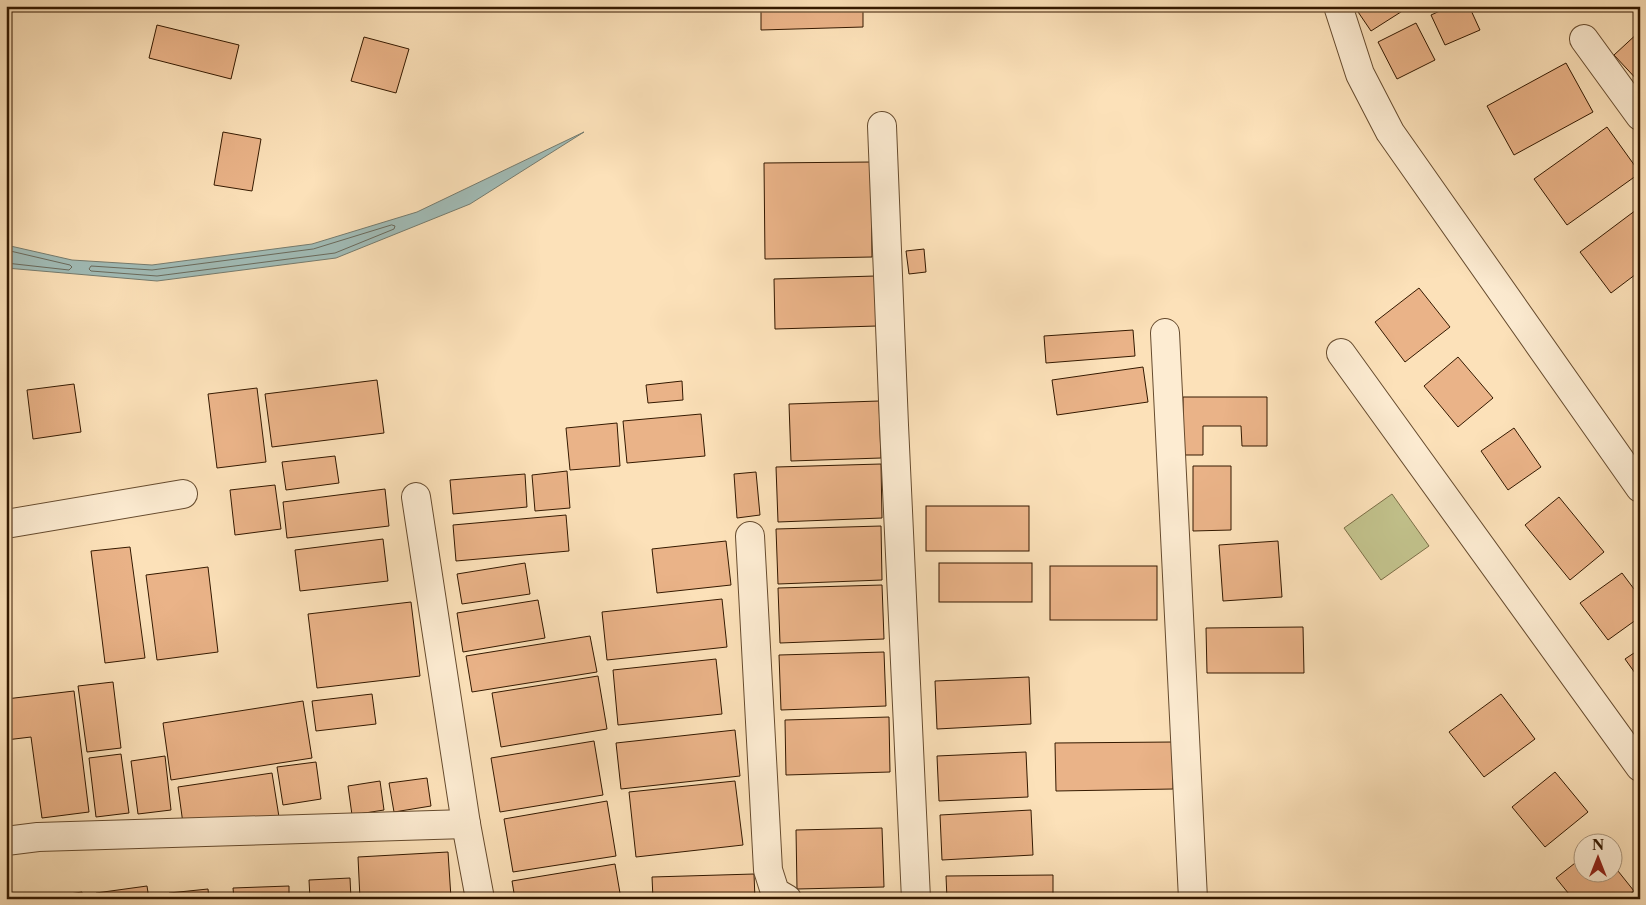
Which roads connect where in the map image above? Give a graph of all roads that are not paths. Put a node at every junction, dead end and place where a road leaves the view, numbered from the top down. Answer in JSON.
{"nodes":[{"id":1,"x":1338,"y":6,"type":"edge"},
{"id":2,"x":1584,"y":39,"type":"dead end"},
{"id":3,"x":1640,"y":116,"type":"edge"},
{"id":4,"x":882,"y":126,"type":"dead end"},
{"id":5,"x":1165,"y":333,"type":"dead end"},
{"id":6,"x":1341,"y":353,"type":"dead end"},
{"id":7,"x":1640,"y":488,"type":"edge"},
{"id":8,"x":183,"y":494,"type":"dead end"},
{"id":9,"x":416,"y":497,"type":"dead end"},
{"id":10,"x":6,"y":524,"type":"edge"},
{"id":11,"x":750,"y":536,"type":"dead end"},
{"id":12,"x":1635,"y":752,"type":"edge"},
{"id":13,"x":466,"y":824,"type":"junction"},
{"id":14,"x":6,"y":841,"type":"edge"},
{"id":15,"x":480,"y":899,"type":"edge"},
{"id":16,"x":787,"y":899,"type":"edge"},
{"id":17,"x":916,"y":899,"type":"edge"},
{"id":18,"x":1193,"y":899,"type":"edge"}],
"edges":[{"from":1,"to":7,"type":"street"},
{"from":2,"to":3,"type":"street"},
{"from":4,"to":17,"type":"street"},
{"from":5,"to":18,"type":"street"},
{"from":6,"to":12,"type":"street"},
{"from":8,"to":10,"type":"street"},
{"from":9,"to":13,"type":"street"},
{"from":11,"to":16,"type":"street"},
{"from":13,"to":14,"type":"street"},
{"from":13,"to":15,"type":"street"}]}
